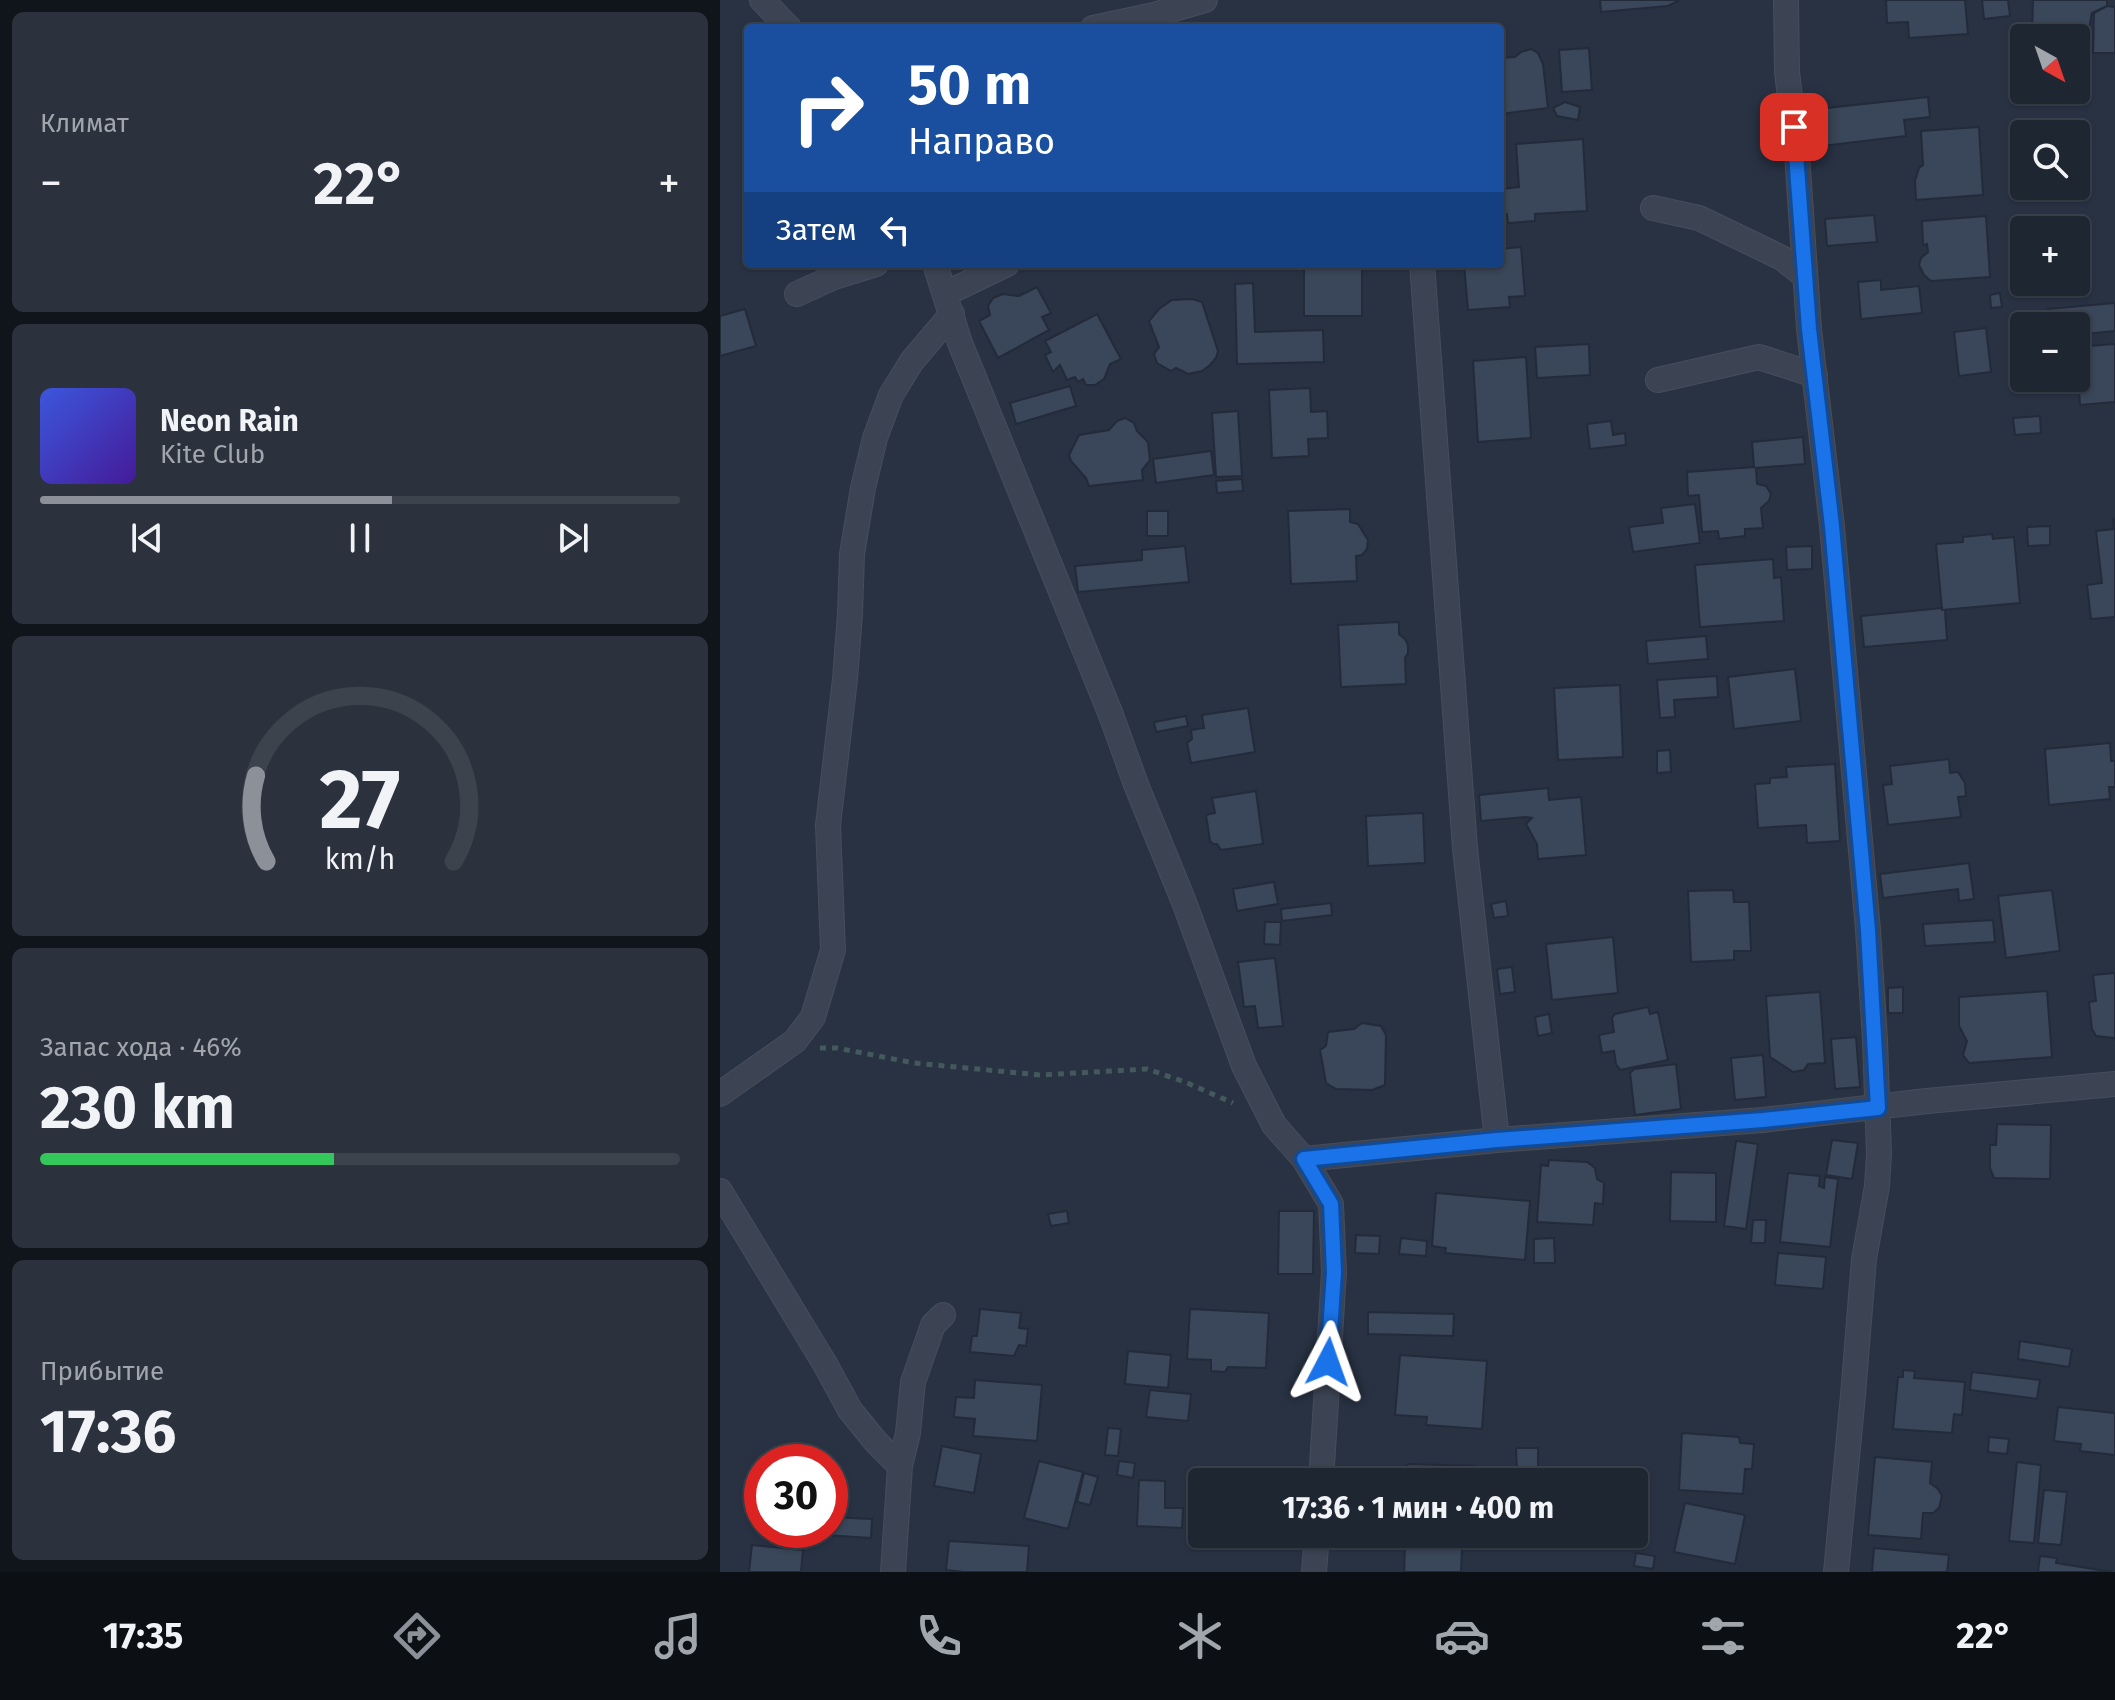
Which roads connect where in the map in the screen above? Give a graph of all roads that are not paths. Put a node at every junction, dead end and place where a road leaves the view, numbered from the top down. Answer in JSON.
{"nodes":[{"id":1,"x":762,"y":0,"type":"edge"},
{"id":2,"x":1205,"y":0,"type":"edge"},
{"id":3,"x":1786,"y":0,"type":"edge"},
{"id":4,"x":785,"y":24,"type":"edge"},
{"id":5,"x":1112,"y":24,"type":"edge"},
{"id":6,"x":1653,"y":208,"type":"dead end"},
{"id":7,"x":863,"y":268,"type":"edge"},
{"id":8,"x":936,"y":268,"type":"edge"},
{"id":9,"x":1001,"y":268,"type":"edge"},
{"id":10,"x":1422,"y":268,"type":"edge"},
{"id":11,"x":1805,"y":276,"type":"junction"},
{"id":12,"x":797,"y":294,"type":"dead end"},
{"id":13,"x":948,"y":304,"type":"junction"},
{"id":14,"x":1815,"y":375,"type":"junction"},
{"id":15,"x":1658,"y":380,"type":"dead end"},
{"id":16,"x":2115,"y":1084,"type":"edge"},
{"id":17,"x":720,"y":1094,"type":"edge"},
{"id":18,"x":1878,"y":1108,"type":"junction"},
{"id":19,"x":1497,"y":1140,"type":"junction"},
{"id":20,"x":1304,"y":1159,"type":"junction"},
{"id":21,"x":720,"y":1191,"type":"edge"},
{"id":22,"x":943,"y":1315,"type":"dead end"},
{"id":23,"x":900,"y":1466,"type":"junction"},
{"id":24,"x":1322,"y":1468,"type":"edge"},
{"id":25,"x":1316,"y":1548,"type":"edge"},
{"id":26,"x":893,"y":1572,"type":"edge"},
{"id":27,"x":1314,"y":1572,"type":"edge"},
{"id":28,"x":1836,"y":1572,"type":"edge"}],
"edges":[{"from":1,"to":4,"type":"street"},
{"from":2,"to":5,"type":"street"},
{"from":3,"to":11,"type":"street"},
{"from":6,"to":11,"type":"street"},
{"from":7,"to":12,"type":"street"},
{"from":8,"to":13,"type":"street"},
{"from":9,"to":13,"type":"street"},
{"from":10,"to":19,"type":"street"},
{"from":11,"to":14,"type":"street"},
{"from":13,"to":17,"type":"street"},
{"from":13,"to":20,"type":"street"},
{"from":14,"to":15,"type":"street"},
{"from":14,"to":18,"type":"street"},
{"from":16,"to":18,"type":"street"},
{"from":18,"to":19,"type":"street"},
{"from":18,"to":28,"type":"street"},
{"from":19,"to":20,"type":"street"},
{"from":20,"to":24,"type":"street"},
{"from":21,"to":23,"type":"street"},
{"from":22,"to":23,"type":"street"},
{"from":23,"to":26,"type":"street"},
{"from":25,"to":27,"type":"street"}]}
